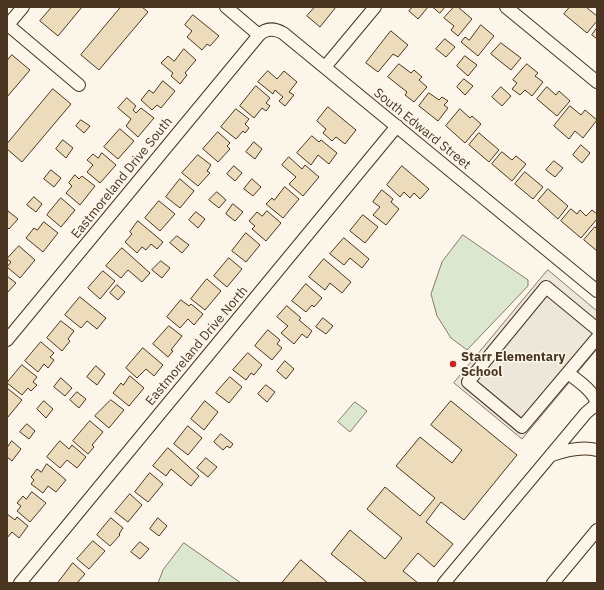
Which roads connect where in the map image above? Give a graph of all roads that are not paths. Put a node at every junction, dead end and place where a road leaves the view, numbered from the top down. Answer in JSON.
{"nodes":[{"id":1,"x":23,"y":7,"type":"edge"},
{"id":2,"x":226,"y":7,"type":"edge"},
{"id":3,"x":375,"y":7,"type":"edge"},
{"id":4,"x":506,"y":7,"type":"edge"},
{"id":5,"x":7,"y":25,"type":"edge"},
{"id":6,"x":259,"y":35,"type":"junction"},
{"id":7,"x":325,"y":67,"type":"junction"},
{"id":8,"x":597,"y":82,"type":"edge"},
{"id":9,"x":79,"y":85,"type":"dead end"},
{"id":10,"x":397,"y":126,"type":"junction"},
{"id":11,"x":597,"y":291,"type":"edge"},
{"id":12,"x":597,"y":329,"type":"edge"},
{"id":13,"x":597,"y":338,"type":"edge"},
{"id":14,"x":7,"y":340,"type":"edge"},
{"id":15,"x":568,"y":373,"type":"junction"},
{"id":16,"x":597,"y":406,"type":"edge"},
{"id":17,"x":597,"y":450,"type":"edge"},
{"id":18,"x":552,"y":455,"type":"junction"},
{"id":19,"x":597,"y":530,"type":"edge"},
{"id":20,"x":20,"y":583,"type":"edge"},
{"id":21,"x":444,"y":583,"type":"edge"},
{"id":22,"x":553,"y":583,"type":"edge"}],
"edges":[{"from":1,"to":5,"type":"street"},
{"from":2,"to":6,"type":"street"},
{"from":3,"to":7,"type":"street"},
{"from":4,"to":8,"type":"street"},
{"from":5,"to":9,"type":"street"},
{"from":6,"to":7,"type":"street","name":"South Edward Street"},
{"from":6,"to":14,"type":"street","name":"Eastmoreland Drive South"},
{"from":7,"to":10,"type":"street","name":"South Edward Street"},
{"from":10,"to":11,"type":"street","name":"South Edward Street"},
{"from":10,"to":20,"type":"street","name":"Eastmoreland Drive North"},
{"from":12,"to":15,"type":"street"},
{"from":13,"to":15,"type":"street"},
{"from":15,"to":16,"type":"street"},
{"from":16,"to":18,"type":"street"},
{"from":17,"to":18,"type":"street"},
{"from":18,"to":21,"type":"street"},
{"from":19,"to":22,"type":"street"}]}
